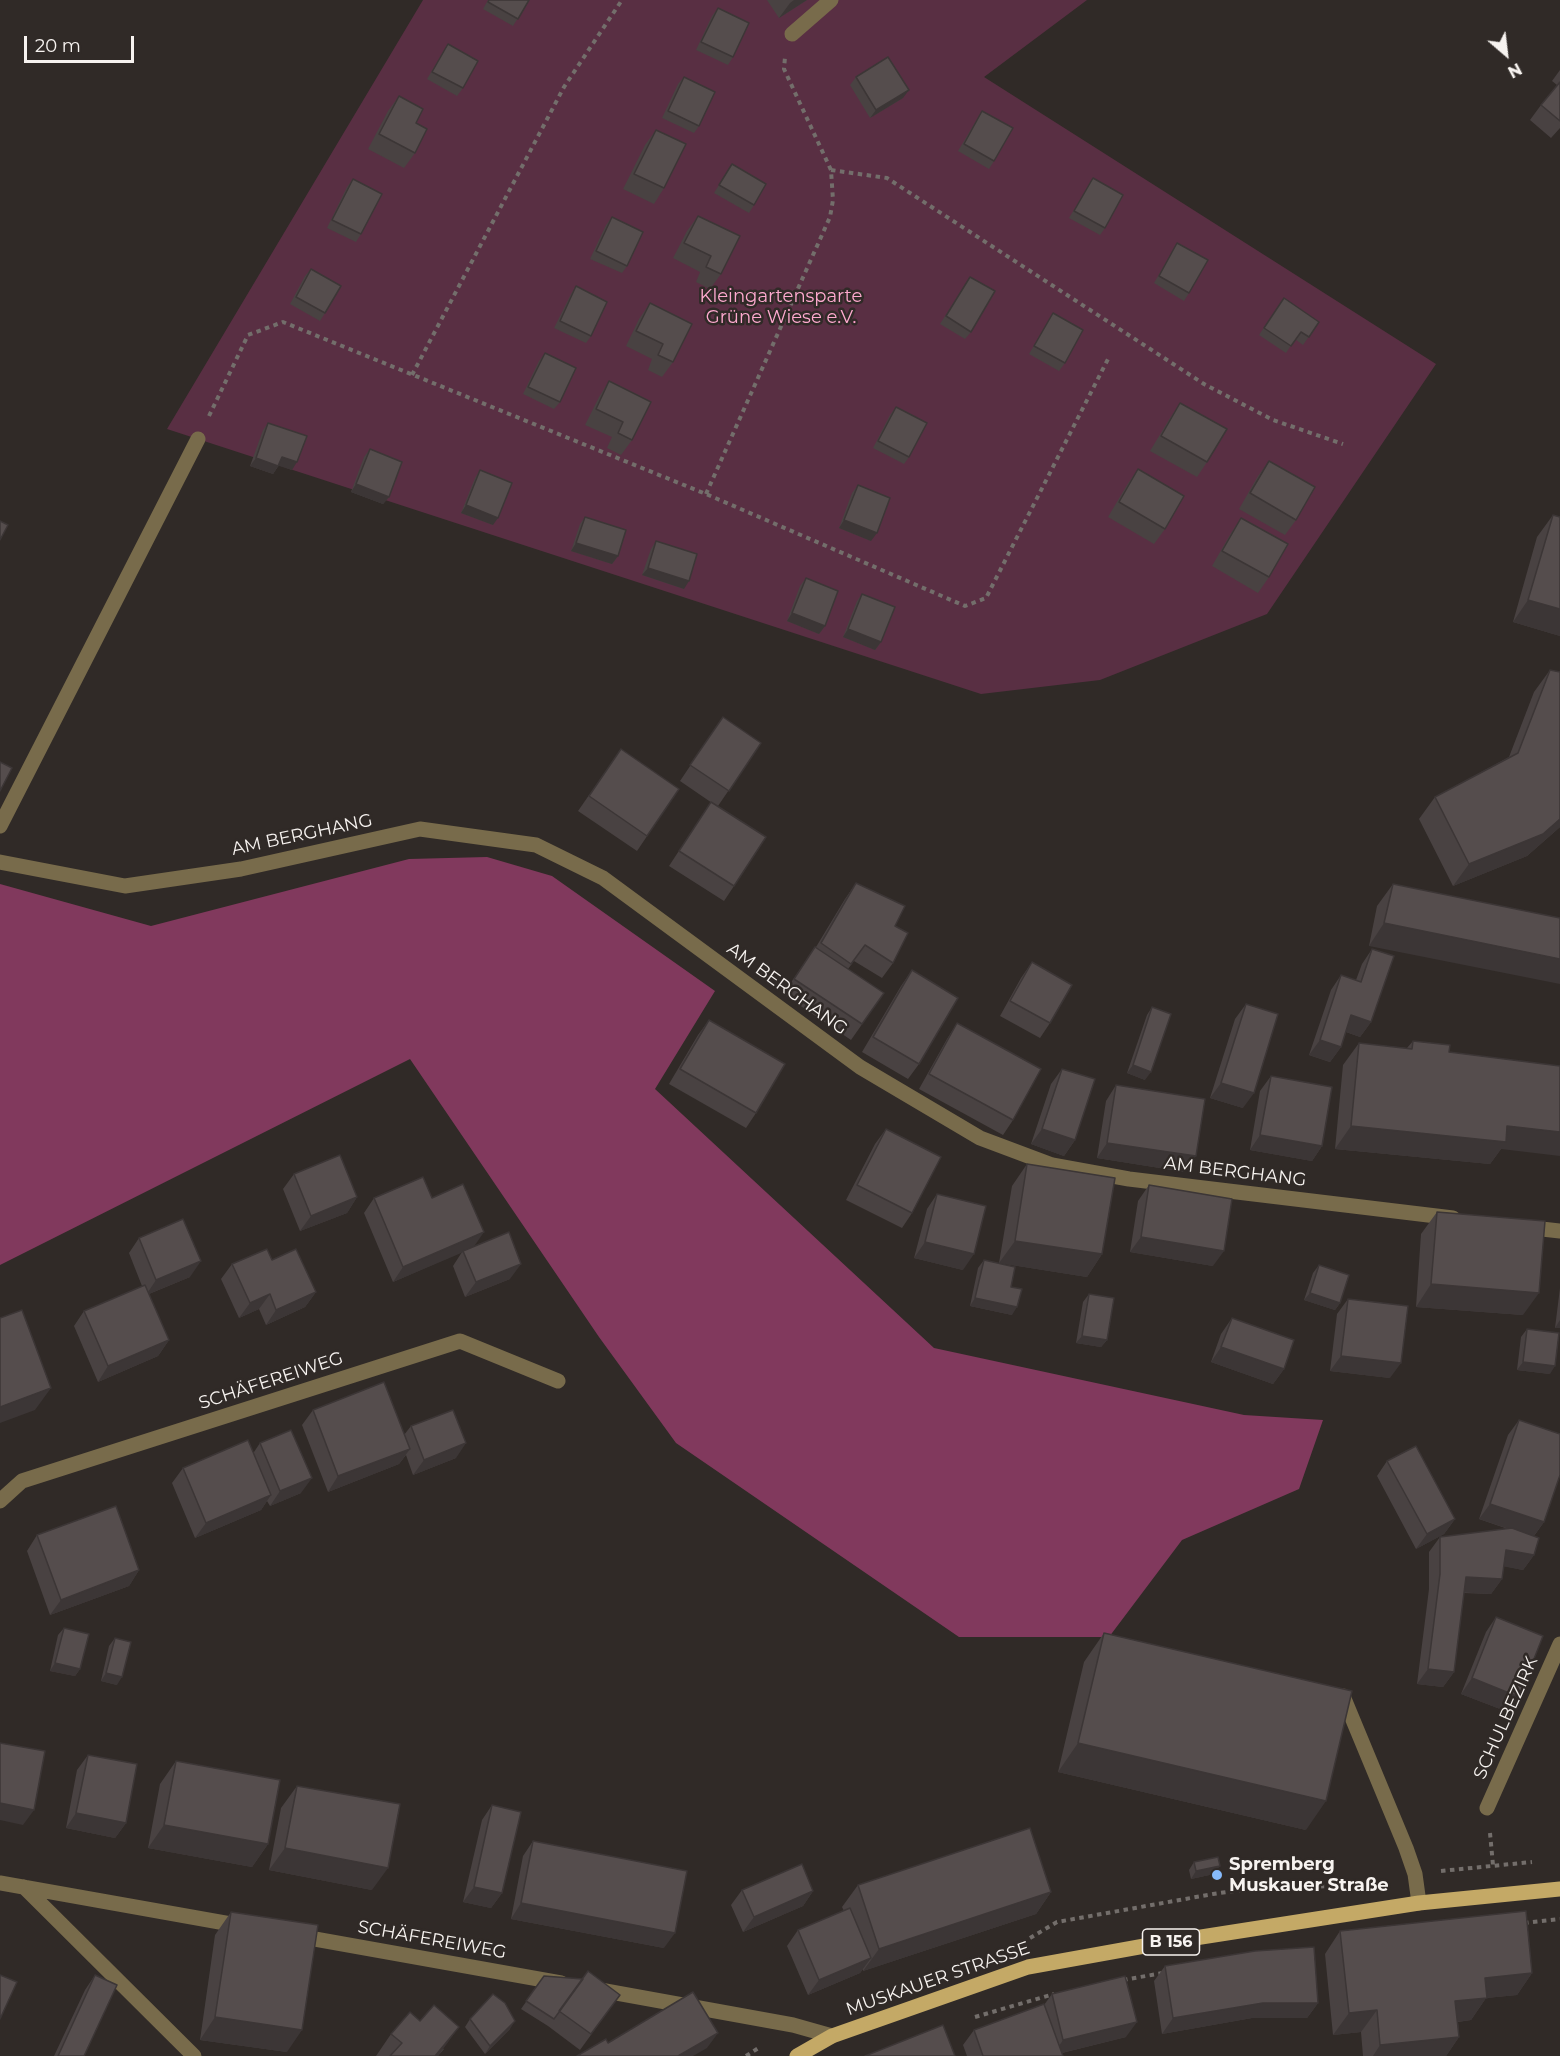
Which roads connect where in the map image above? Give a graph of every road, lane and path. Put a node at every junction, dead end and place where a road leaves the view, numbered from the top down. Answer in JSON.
{"nodes":[{"id":1,"x":622,"y":0,"type":"edge"},
{"id":2,"x":831,"y":0,"type":"edge"},
{"id":3,"x":792,"y":34,"type":"dead end"},
{"id":4,"x":786,"y":51,"type":"dead end"},
{"id":5,"x":831,"y":170,"type":"junction"},
{"id":6,"x":1108,"y":359,"type":"dead end"},
{"id":7,"x":412,"y":375,"type":"junction"},
{"id":8,"x":198,"y":439,"type":"joint"},
{"id":9,"x":1343,"y":444,"type":"dead end"},
{"id":10,"x":706,"y":494,"type":"junction"},
{"id":11,"x":0,"y":826,"type":"edge"},
{"id":12,"x":0,"y":862,"type":"edge"},
{"id":13,"x":1467,"y":1220,"type":"edge"},
{"id":14,"x":1514,"y":1225,"type":"edge"},
{"id":15,"x":1560,"y":1231,"type":"edge"},
{"id":16,"x":558,"y":1381,"type":"dead end"},
{"id":17,"x":0,"y":1501,"type":"edge"},
{"id":18,"x":1560,"y":1644,"type":"edge"},
{"id":19,"x":1321,"y":1691,"type":"edge"},
{"id":20,"x":1487,"y":1808,"type":"dead end"},
{"id":21,"x":0,"y":1883,"type":"edge"},
{"id":22,"x":24,"y":1887,"type":"junction"},
{"id":23,"x":1560,"y":1889,"type":"edge"},
{"id":24,"x":1419,"y":1903,"type":"junction"},
{"id":25,"x":1560,"y":1920,"type":"edge"},
{"id":26,"x":1514,"y":1924,"type":"edge"},
{"id":27,"x":257,"y":1929,"type":"edge"},
{"id":28,"x":280,"y":1933,"type":"edge"},
{"id":29,"x":1170,"y":1972,"type":"edge"},
{"id":30,"x":1113,"y":1983,"type":"edge"},
{"id":31,"x":1056,"y":1994,"type":"edge"},
{"id":32,"x":966,"y":2019,"type":"dead end"},
{"id":33,"x":832,"y":2036,"type":"junction"},
{"id":34,"x":194,"y":2056,"type":"edge"},
{"id":35,"x":797,"y":2056,"type":"edge"}],
"edges":[{"from":1,"to":7,"type":"path"},
{"from":2,"to":3,"type":"street"},
{"from":4,"to":5,"type":"path"},
{"from":5,"to":9,"type":"path"},
{"from":5,"to":10,"type":"path"},
{"from":6,"to":10,"type":"path"},
{"from":7,"to":8,"type":"path"},
{"from":7,"to":10,"type":"path"},
{"from":8,"to":11,"type":"street"},
{"from":12,"to":13,"type":"street","name":"AM BERGHANG"},
{"from":14,"to":15,"type":"street"},
{"from":16,"to":17,"type":"street","name":"SCHÄFEREIWEG"},
{"from":18,"to":20,"type":"street","name":"SCHULBEZIRK"},
{"from":19,"to":24,"type":"street"},
{"from":21,"to":22,"type":"street"},
{"from":22,"to":27,"type":"street"},
{"from":22,"to":34,"type":"street"},
{"from":23,"to":24,"type":"main road","name":"MUSKAUER STRASSE","number":"B 156"},
{"from":24,"to":33,"type":"main road","name":"MUSKAUER STRASSE","number":"B 156"},
{"from":25,"to":26,"type":"path"},
{"from":28,"to":33,"type":"street","name":"SCHÄFEREIWEG"},
{"from":29,"to":30,"type":"path"},
{"from":31,"to":32,"type":"path"},
{"from":33,"to":35,"type":"main road","name":"MUSKAUER STRASSE","number":"B 156"}]}
